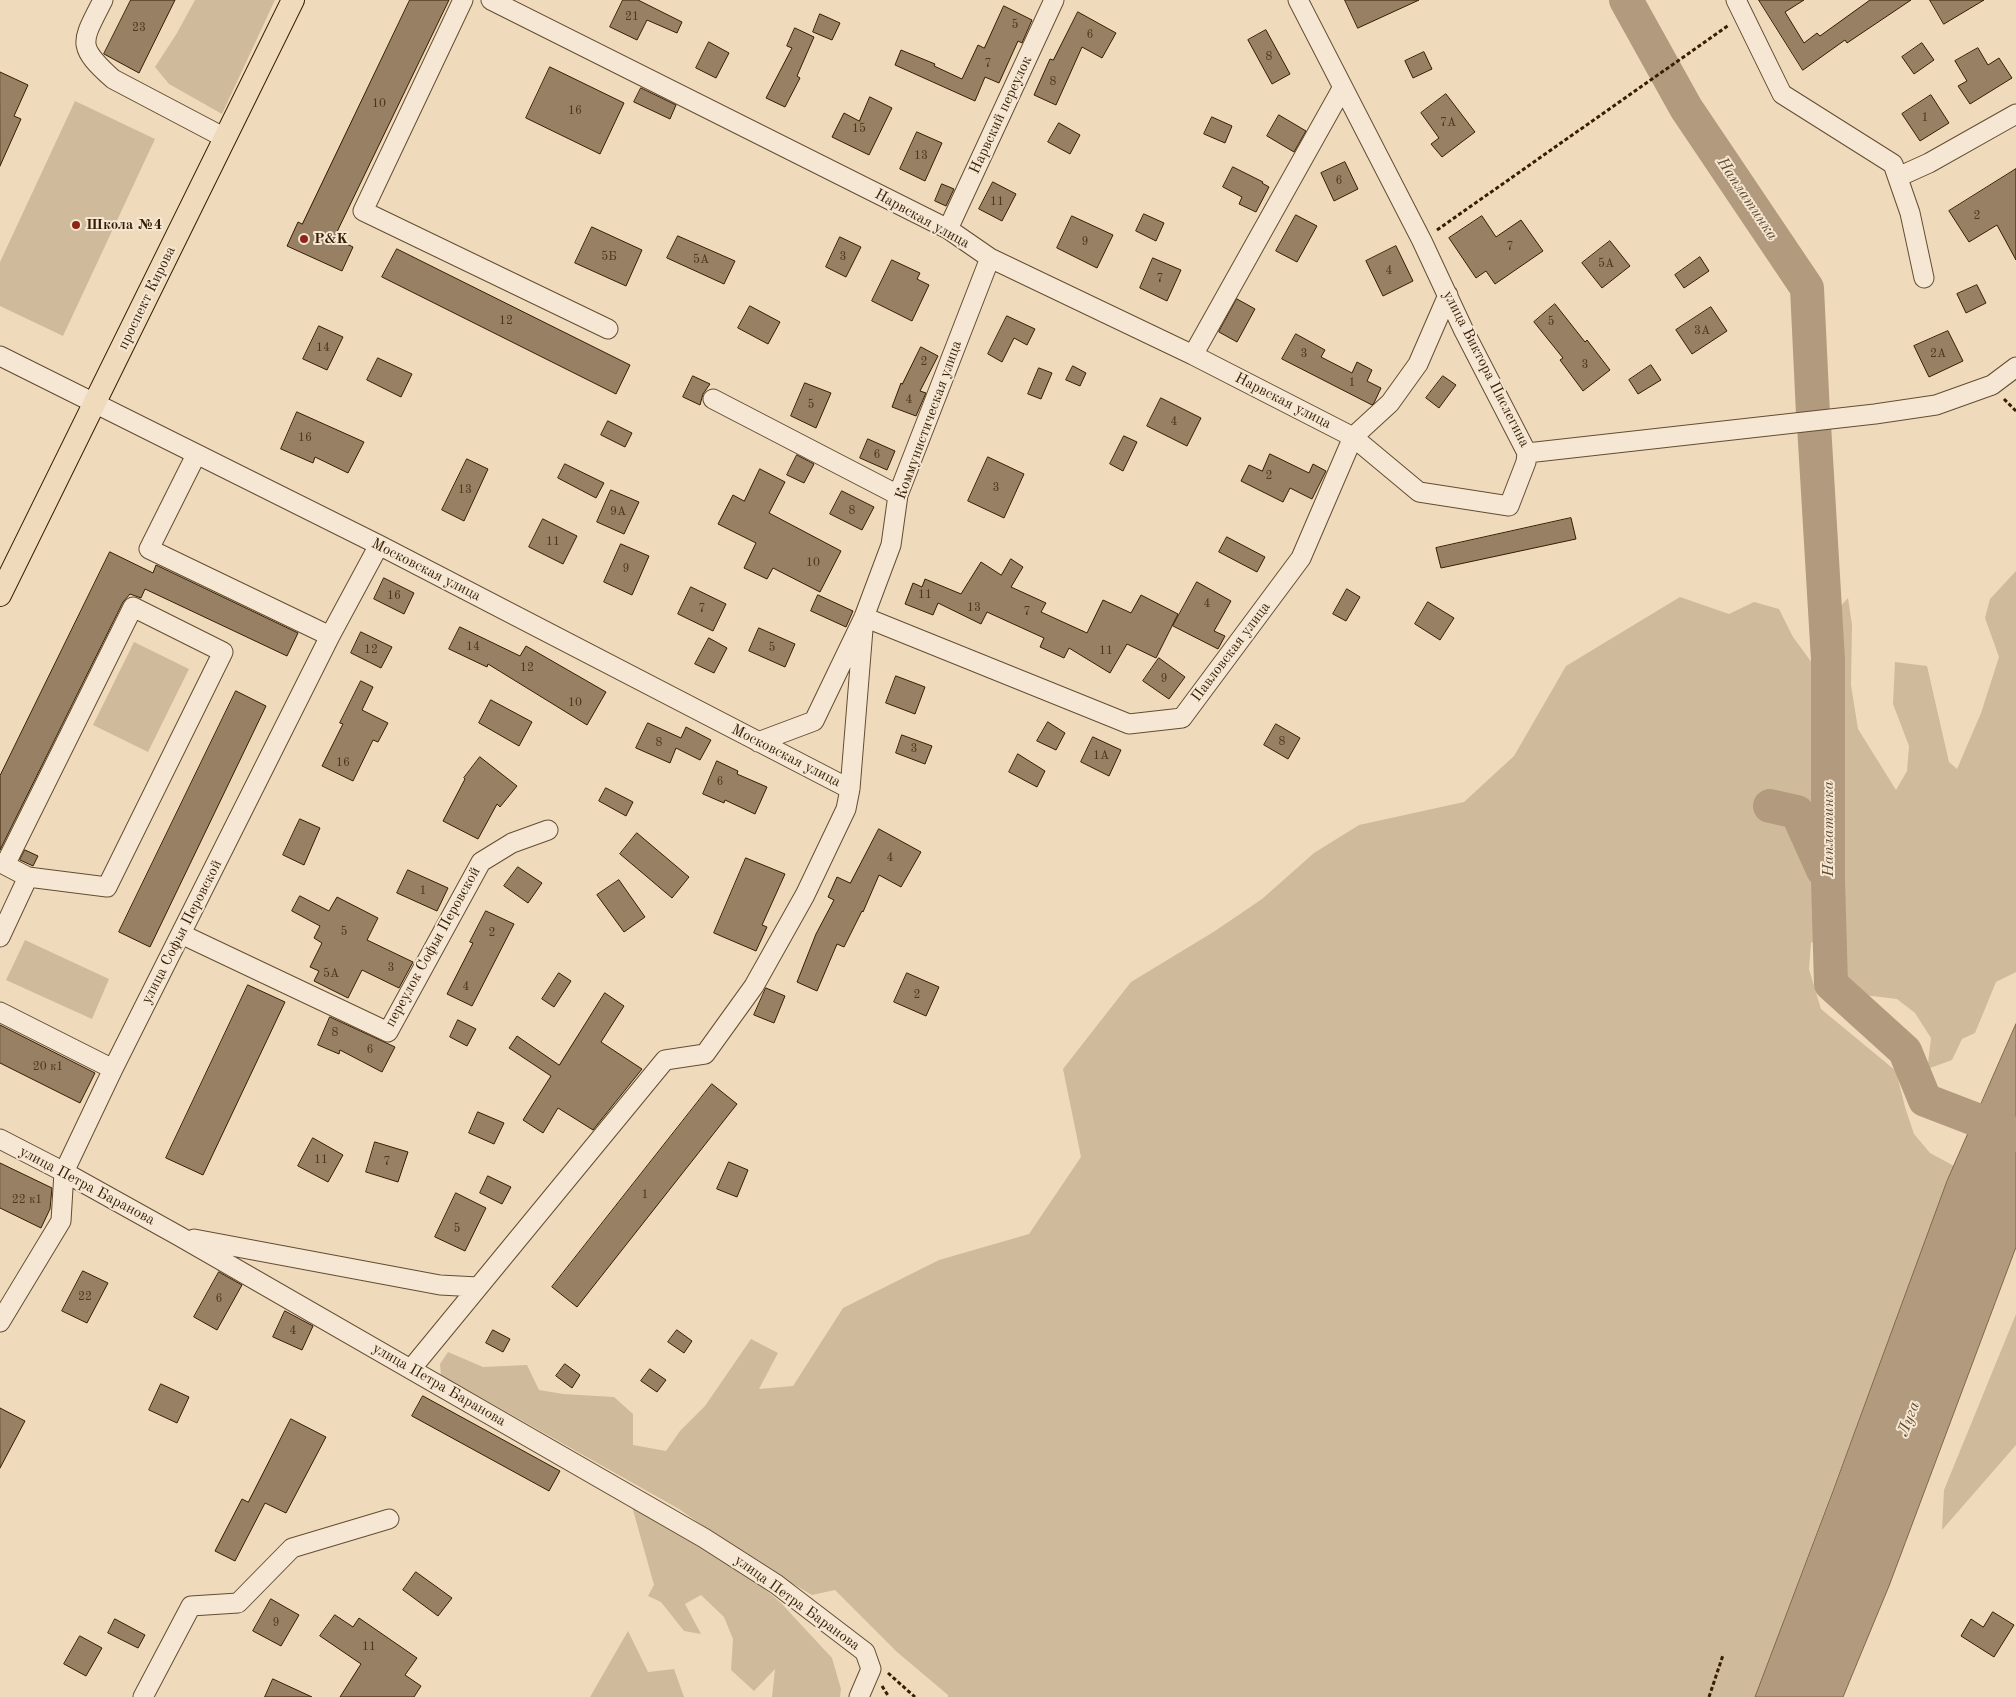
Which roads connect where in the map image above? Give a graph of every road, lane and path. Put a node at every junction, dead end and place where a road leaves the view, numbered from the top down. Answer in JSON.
{"nodes":[{"id":1,"x":104,"y":0,"type":"edge"},
{"id":2,"x":293,"y":0,"type":"edge"},
{"id":3,"x":463,"y":0,"type":"edge"},
{"id":4,"x":491,"y":0,"type":"edge"},
{"id":5,"x":1054,"y":0,"type":"edge"},
{"id":6,"x":1298,"y":0,"type":"edge"},
{"id":7,"x":1740,"y":8,"type":"edge"},
{"id":8,"x":1343,"y":87,"type":"junction"},
{"id":9,"x":2016,"y":114,"type":"edge"},
{"id":10,"x":225,"y":138,"type":"junction"},
{"id":11,"x":1898,"y":177,"type":"junction"},
{"id":12,"x":948,"y":229,"type":"junction"},
{"id":13,"x":1422,"y":241,"type":"junction"},
{"id":14,"x":990,"y":258,"type":"junction"},
{"id":15,"x":1924,"y":278,"type":"dead end"},
{"id":16,"x":1448,"y":295,"type":"junction"},
{"id":17,"x":608,"y":329,"type":"dead end"},
{"id":18,"x":1193,"y":355,"type":"junction"},
{"id":19,"x":0,"y":356,"type":"edge"},
{"id":20,"x":2016,"y":367,"type":"edge"},
{"id":21,"x":713,"y":399,"type":"dead end"},
{"id":22,"x":95,"y":404,"type":"junction"},
{"id":23,"x":1353,"y":437,"type":"junction"},
{"id":24,"x":1527,"y":453,"type":"junction"},
{"id":25,"x":196,"y":455,"type":"junction"},
{"id":26,"x":898,"y":495,"type":"junction"},
{"id":27,"x":379,"y":545,"type":"junction"},
{"id":28,"x":0,"y":595,"type":"edge"},
{"id":29,"x":864,"y":617,"type":"junction"},
{"id":30,"x":330,"y":636,"type":"junction"},
{"id":31,"x":758,"y":742,"type":"junction"},
{"id":32,"x":850,"y":788,"type":"junction"},
{"id":33,"x":548,"y":830,"type":"dead end"},
{"id":34,"x":3,"y":864,"type":"edge"},
{"id":35,"x":28,"y":877,"type":"junction"},
{"id":36,"x":181,"y":934,"type":"junction"},
{"id":37,"x":0,"y":937,"type":"edge"},
{"id":38,"x":0,"y":1012,"type":"edge"},
{"id":39,"x":113,"y":1069,"type":"junction"},
{"id":40,"x":0,"y":1139,"type":"edge"},
{"id":41,"x":64,"y":1172,"type":"junction"},
{"id":42,"x":179,"y":1236,"type":"junction"},
{"id":43,"x":478,"y":1287,"type":"junction"},
{"id":44,"x":0,"y":1322,"type":"edge"},
{"id":45,"x":411,"y":1369,"type":"junction"},
{"id":46,"x":389,"y":1519,"type":"dead end"},
{"id":47,"x":1723,"y":1655,"type":"dead end"},
{"id":48,"x":143,"y":1697,"type":"edge"},
{"id":49,"x":859,"y":1697,"type":"edge"},
{"id":50,"x":1709,"y":1697,"type":"edge"}],
"edges":[{"from":1,"to":10,"type":"street"},
{"from":2,"to":10,"type":"main road","name":"проспект Кирова"},
{"from":3,"to":17,"type":"street"},
{"from":4,"to":12,"type":"street","name":"Нарвская улица"},
{"from":5,"to":12,"type":"street","name":"Нарвский переулок"},
{"from":6,"to":8,"type":"street","name":"улица Виктора Пислегина"},
{"from":7,"to":11,"type":"street"},
{"from":7,"to":13,"type":"path"},
{"from":8,"to":13,"type":"street","name":"улица Виктора Пислегина"},
{"from":8,"to":18,"type":"street"},
{"from":9,"to":11,"type":"street"},
{"from":10,"to":22,"type":"main road","name":"проспект Кирова"},
{"from":11,"to":15,"type":"street"},
{"from":12,"to":14,"type":"street","name":"Нарвская улица"},
{"from":13,"to":16,"type":"street","name":"улица Виктора Пислегина"},
{"from":14,"to":18,"type":"street","name":"Нарвская улица"},
{"from":14,"to":26,"type":"street","name":"Коммунистическая улица"},
{"from":16,"to":23,"type":"street","name":"Павловская улица"},
{"from":16,"to":24,"type":"street","name":"улица Виктора Пислегина"},
{"from":18,"to":23,"type":"street","name":"Нарвская улица"},
{"from":19,"to":22,"type":"street","name":"Московская улица"},
{"from":20,"to":24,"type":"street","name":"улица Виктора Пислегина"},
{"from":21,"to":26,"type":"street"},
{"from":22,"to":25,"type":"street","name":"Московская улица"},
{"from":22,"to":28,"type":"main road","name":"проспект Кирова"},
{"from":23,"to":24,"type":"street","name":"Нарвская улица"},
{"from":23,"to":29,"type":"street","name":"Павловская улица"},
{"from":25,"to":27,"type":"street","name":"Московская улица"},
{"from":25,"to":30,"type":"street"},
{"from":26,"to":29,"type":"street","name":"Коммунистическая улица"},
{"from":27,"to":30,"type":"street","name":"улица Софьи Перовской"},
{"from":27,"to":31,"type":"street","name":"Московская улица"},
{"from":29,"to":31,"type":"street","name":"Коммунистическая улица"},
{"from":29,"to":32,"type":"street"},
{"from":30,"to":36,"type":"street","name":"улица Софьи Перовской"},
{"from":31,"to":32,"type":"street","name":"Московская улица"},
{"from":32,"to":43,"type":"street"},
{"from":33,"to":36,"type":"street","name":"переулок Софьи Перовской"},
{"from":34,"to":35,"type":"street"},
{"from":34,"to":35,"type":"street"},
{"from":35,"to":37,"type":"street"},
{"from":36,"to":39,"type":"street","name":"улица Софьи Перовской"},
{"from":38,"to":39,"type":"street"},
{"from":39,"to":41,"type":"street","name":"улица Софьи Перовской"},
{"from":40,"to":41,"type":"street","name":"улица Петра Баранова"},
{"from":41,"to":42,"type":"street","name":"улица Петра Баранова"},
{"from":41,"to":44,"type":"street","name":"улица Софьи Перовской"},
{"from":42,"to":43,"type":"street"},
{"from":42,"to":45,"type":"street","name":"улица Петра Баранова"},
{"from":43,"to":45,"type":"street"},
{"from":45,"to":49,"type":"street","name":"улица Петра Баранова"},
{"from":46,"to":48,"type":"street"},
{"from":47,"to":50,"type":"path"}]}
